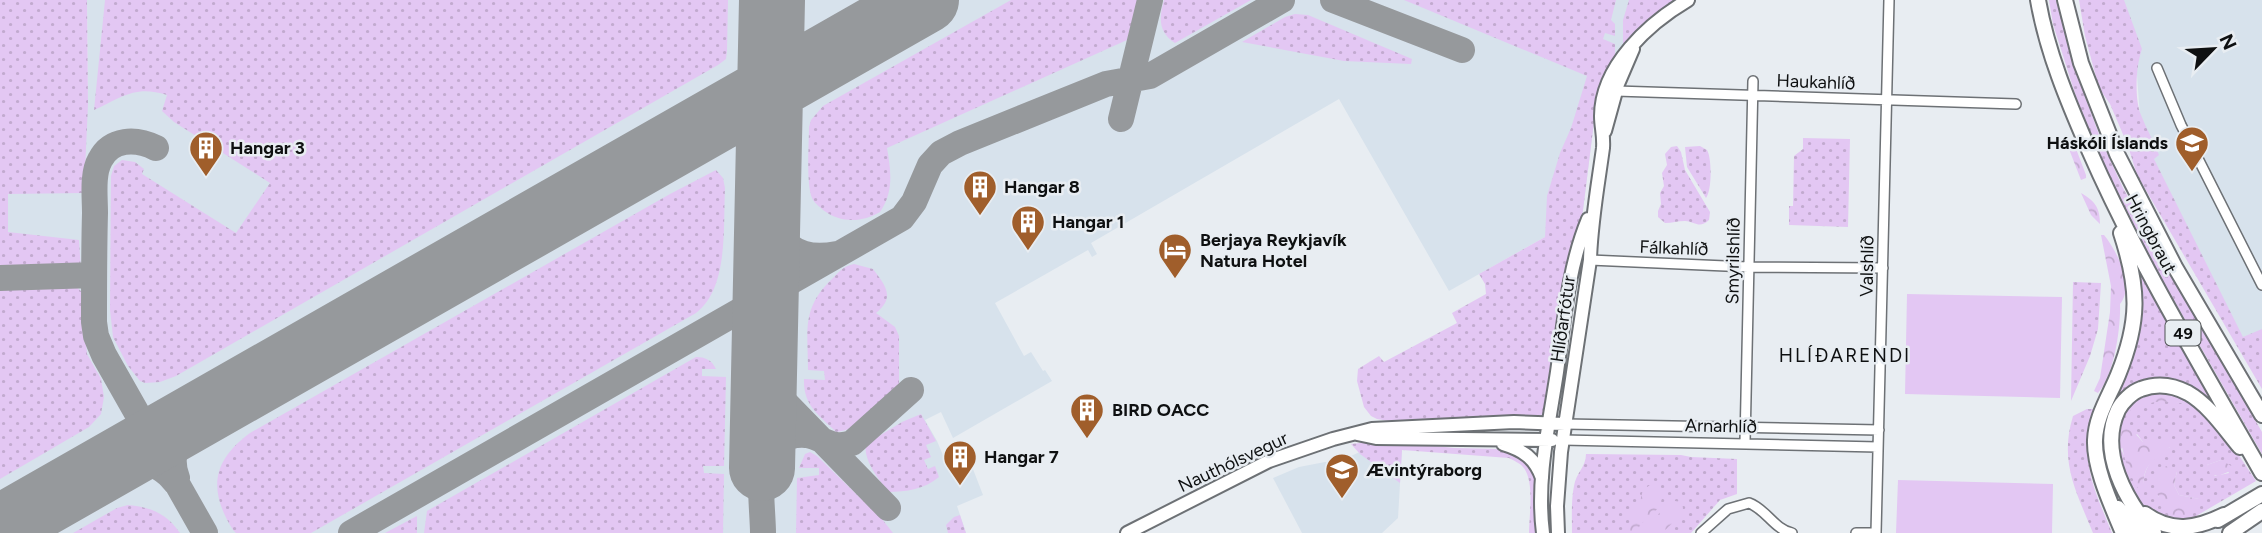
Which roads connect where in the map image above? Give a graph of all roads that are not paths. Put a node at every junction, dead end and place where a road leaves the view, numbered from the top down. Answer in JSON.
{"nodes":[{"id":1,"x":1688,"y":0,"type":"edge"},
{"id":2,"x":1889,"y":0,"type":"edge"},
{"id":3,"x":2038,"y":0,"type":"edge"},
{"id":4,"x":2065,"y":0,"type":"edge"},
{"id":5,"x":1634,"y":45,"type":"junction"},
{"id":6,"x":2157,"y":68,"type":"dead end"},
{"id":7,"x":1753,"y":81,"type":"dead end"},
{"id":8,"x":1616,"y":91,"type":"junction"},
{"id":9,"x":1753,"y":96,"type":"junction"},
{"id":10,"x":1887,"y":100,"type":"junction"},
{"id":11,"x":2016,"y":104,"type":"dead end"},
{"id":12,"x":1604,"y":135,"type":"junction"},
{"id":13,"x":2107,"y":192,"type":"junction"},
{"id":14,"x":1595,"y":202,"type":"junction"},
{"id":15,"x":2147,"y":209,"type":"junction"},
{"id":16,"x":1590,"y":260,"type":"junction"},
{"id":17,"x":1748,"y":267,"type":"junction"},
{"id":18,"x":1883,"y":268,"type":"junction"},
{"id":19,"x":2262,"y":285,"type":"edge"},
{"id":20,"x":2262,"y":398,"type":"edge"},
{"id":21,"x":2262,"y":415,"type":"edge"},
{"id":22,"x":1549,"y":423,"type":"junction"},
{"id":23,"x":1566,"y":424,"type":"junction"},
{"id":24,"x":1745,"y":428,"type":"junction"},
{"id":25,"x":1879,"y":430,"type":"junction"},
{"id":26,"x":1357,"y":434,"type":"junction"},
{"id":27,"x":1481,"y":439,"type":"junction"},
{"id":28,"x":1547,"y":440,"type":"junction"},
{"id":29,"x":1563,"y":440,"type":"junction"},
{"id":30,"x":1745,"y":442,"type":"junction"},
{"id":31,"x":1878,"y":447,"type":"junction"},
{"id":32,"x":2262,"y":473,"type":"edge"},
{"id":33,"x":1542,"y":479,"type":"junction"},
{"id":34,"x":2108,"y":492,"type":"junction"},
{"id":35,"x":2127,"y":494,"type":"junction"},
{"id":36,"x":2262,"y":494,"type":"edge"},
{"id":37,"x":2259,"y":512,"type":"edge"},
{"id":38,"x":2224,"y":515,"type":"junction"},
{"id":39,"x":1127,"y":533,"type":"edge"},
{"id":40,"x":1543,"y":533,"type":"edge"},
{"id":41,"x":1558,"y":533,"type":"edge"},
{"id":42,"x":1701,"y":533,"type":"edge"},
{"id":43,"x":1792,"y":533,"type":"edge"},
{"id":44,"x":1856,"y":533,"type":"edge"},
{"id":45,"x":1876,"y":533,"type":"edge"},
{"id":46,"x":2123,"y":533,"type":"edge"},
{"id":47,"x":2138,"y":533,"type":"edge"},
{"id":48,"x":2154,"y":533,"type":"edge"},
{"id":49,"x":2200,"y":533,"type":"edge"},
{"id":50,"x":2230,"y":533,"type":"edge"}],
"edges":[{"from":1,"to":5,"type":"street","name":"Hlíðarfótur"},
{"from":2,"to":10,"type":"street","name":"Valshlíð"},
{"from":3,"to":13,"type":"main road","name":"Hringbraut","number":"49"},
{"from":4,"to":15,"type":"main road","name":"Hringbraut","number":"49"},
{"from":5,"to":8,"type":"street","name":"Hlíðarfótur"},
{"from":5,"to":12,"type":"street","name":"Hlíðarfótur"},
{"from":6,"to":19,"type":"street"},
{"from":7,"to":9,"type":"street","name":"Smyrilshlíð"},
{"from":8,"to":9,"type":"street","name":"Haukahlíð"},
{"from":8,"to":12,"type":"street","name":"Hlíðarfótur"},
{"from":9,"to":10,"type":"street","name":"Haukahlíð"},
{"from":9,"to":17,"type":"street","name":"Smyrilshlíð"},
{"from":10,"to":11,"type":"street","name":"Haukahlíð"},
{"from":10,"to":18,"type":"street","name":"Valshlíð"},
{"from":12,"to":14,"type":"street","name":"Hlíðarfótur"},
{"from":13,"to":32,"type":"main road","name":"Hringbraut","number":"49"},
{"from":13,"to":34,"type":"main road"},
{"from":14,"to":16,"type":"street","name":"Hlíðarfótur"},
{"from":14,"to":22,"type":"street","name":"Hlíðarfótur"},
{"from":15,"to":20,"type":"main road"},
{"from":15,"to":21,"type":"main road","name":"Hringbraut","number":"49"},
{"from":16,"to":17,"type":"street","name":"Fálkahlíð"},
{"from":16,"to":23,"type":"street","name":"Hlíðarfótur"},
{"from":17,"to":18,"type":"street","name":"Fálkahlíð"},
{"from":17,"to":24,"type":"street","name":"Smyrilshlíð"},
{"from":18,"to":25,"type":"street","name":"Valshlíð"},
{"from":22,"to":23,"type":"street","name":"Nauthólsvegur"},
{"from":22,"to":26,"type":"street","name":"Nauthólsvegur"},
{"from":22,"to":28,"type":"street","name":"Hlíðarfótur"},
{"from":23,"to":24,"type":"street","name":"Arnarhlíð"},
{"from":23,"to":29,"type":"street","name":"Hlíðarfótur"},
{"from":24,"to":25,"type":"street","name":"Arnarhlíð"},
{"from":24,"to":30,"type":"street","name":"Smyrilshlíð"},
{"from":25,"to":31,"type":"street","name":"Valshlíð"},
{"from":26,"to":27,"type":"street","name":"Nauthólsvegur"},
{"from":26,"to":39,"type":"street","name":"Nauthólsvegur"},
{"from":27,"to":28,"type":"street","name":"Nauthólsvegur"},
{"from":27,"to":33,"type":"street"},
{"from":28,"to":29,"type":"street","name":"Nauthólsvegur"},
{"from":28,"to":33,"type":"street","name":"Hlíðarfótur"},
{"from":29,"to":30,"type":"street","name":"Arnarhlíð"},
{"from":29,"to":41,"type":"street","name":"Hlíðarfótur"},
{"from":30,"to":31,"type":"street","name":"Arnarhlíð"},
{"from":31,"to":45,"type":"street","name":"Valshlíð"},
{"from":32,"to":35,"type":"main road"},
{"from":33,"to":40,"type":"street","name":"Hlíðarfótur"},
{"from":34,"to":46,"type":"main road"},
{"from":34,"to":47,"type":"main road"},
{"from":35,"to":38,"type":"main road"},
{"from":35,"to":48,"type":"main road"},
{"from":36,"to":38,"type":"main road"},
{"from":37,"to":50,"type":"main road"},
{"from":38,"to":49,"type":"main road"},
{"from":42,"to":43,"type":"street"},
{"from":44,"to":45,"type":"street"}]}
